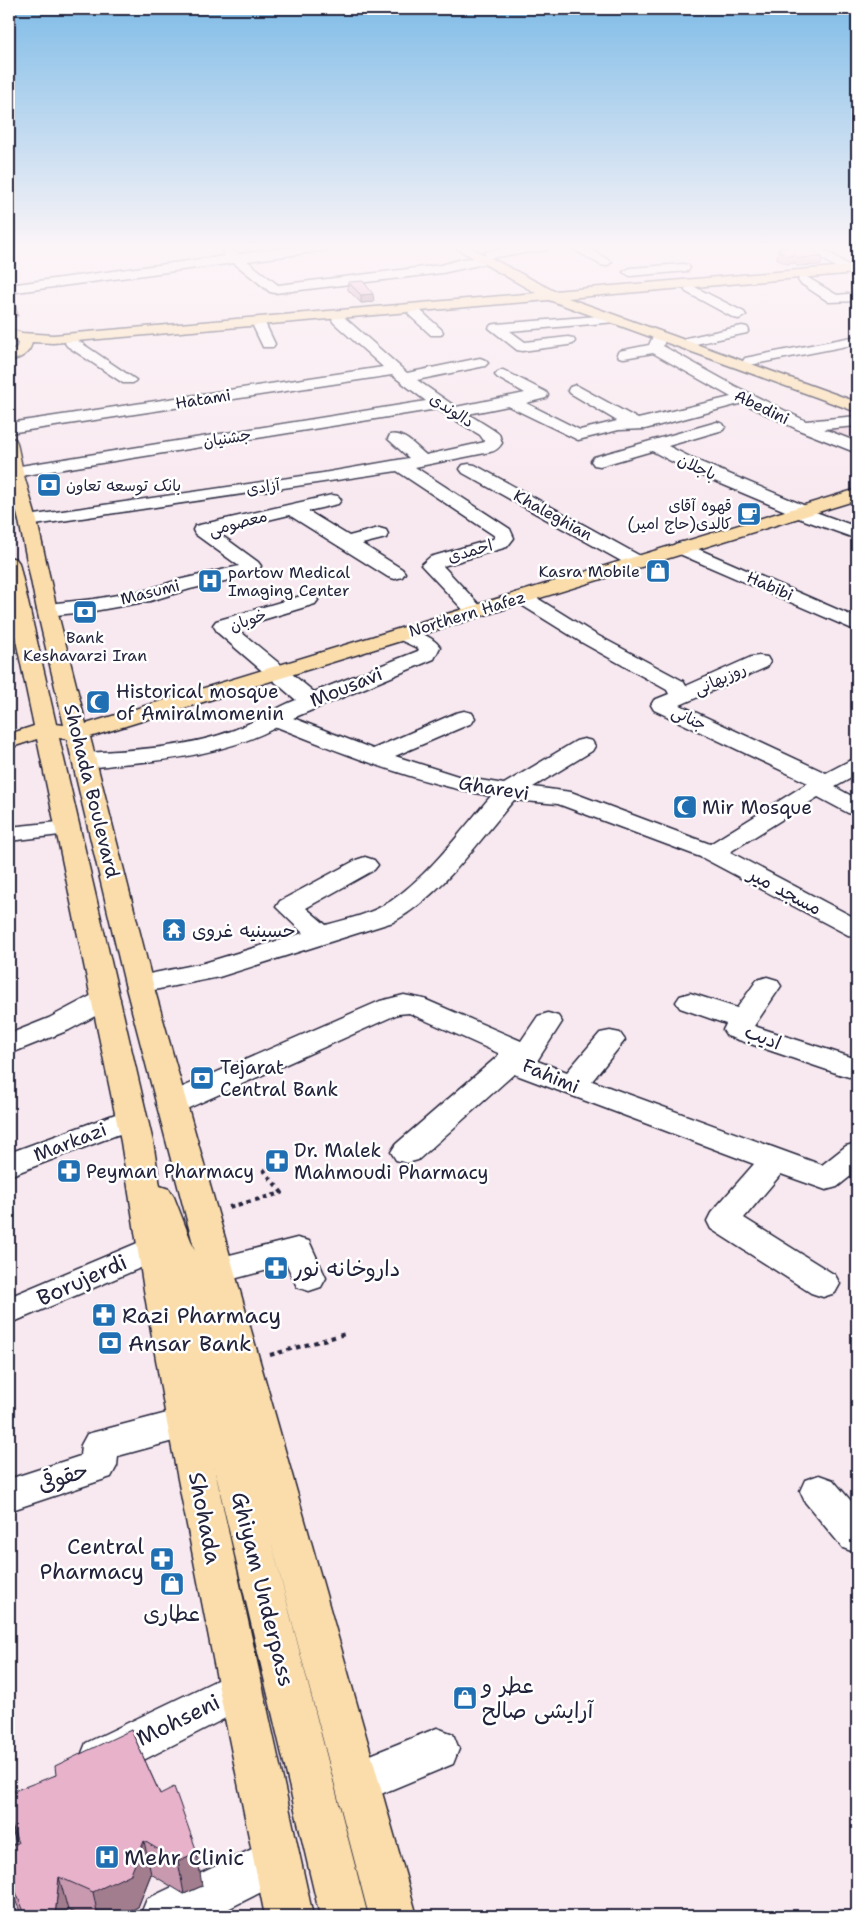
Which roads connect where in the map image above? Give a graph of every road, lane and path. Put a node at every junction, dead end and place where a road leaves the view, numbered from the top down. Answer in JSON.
{"nodes":[{"id":1,"x":92,"y":336,"type":"edge"},
{"id":2,"x":151,"y":336,"type":"edge"},
{"id":3,"x":264,"y":336,"type":"edge"},
{"id":4,"x":357,"y":336,"type":"edge"},
{"id":5,"x":507,"y":336,"type":"edge"},
{"id":6,"x":645,"y":336,"type":"edge"},
{"id":7,"x":677,"y":336,"type":"edge"},
{"id":8,"x":702,"y":336,"type":"edge"},
{"id":9,"x":690,"y":340,"type":"junction"},
{"id":10,"x":857,"y":340,"type":"edge"},
{"id":11,"x":568,"y":341,"type":"dead end"},
{"id":12,"x":657,"y":342,"type":"junction"},
{"id":13,"x":770,"y":342,"type":"dead end"},
{"id":14,"x":72,"y":343,"type":"junction"},
{"id":15,"x":15,"y":344,"type":"edge"},
{"id":16,"x":268,"y":344,"type":"dead end"},
{"id":17,"x":520,"y":345,"type":"junction"},
{"id":18,"x":496,"y":347,"type":"dead end"},
{"id":19,"x":798,"y":352,"type":"junction"},
{"id":20,"x":624,"y":354,"type":"dead end"},
{"id":21,"x":750,"y":361,"type":"junction"},
{"id":22,"x":480,"y":363,"type":"dead end"},
{"id":23,"x":400,"y":374,"type":"junction"},
{"id":24,"x":503,"y":375,"type":"dead end"},
{"id":25,"x":224,"y":379,"type":"dead end"},
{"id":26,"x":128,"y":380,"type":"dead end"},
{"id":27,"x":576,"y":390,"type":"dead end"},
{"id":28,"x":239,"y":394,"type":"junction"},
{"id":29,"x":744,"y":398,"type":"junction"},
{"id":30,"x":362,"y":399,"type":"dead end"},
{"id":31,"x":857,"y":399,"type":"edge"},
{"id":32,"x":510,"y":401,"type":"junction"},
{"id":33,"x":857,"y":407,"type":"edge"},
{"id":34,"x":446,"y":408,"type":"junction"},
{"id":35,"x":379,"y":414,"type":"junction"},
{"id":36,"x":857,"y":421,"type":"edge"},
{"id":37,"x":634,"y":424,"type":"junction"},
{"id":38,"x":803,"y":426,"type":"junction"},
{"id":39,"x":716,"y":427,"type":"dead end"},
{"id":40,"x":9,"y":428,"type":"edge"},
{"id":41,"x":396,"y":439,"type":"dead end"},
{"id":42,"x":9,"y":443,"type":"edge"},
{"id":43,"x":494,"y":443,"type":"joint"},
{"id":44,"x":654,"y":446,"type":"junction"},
{"id":45,"x":857,"y":448,"type":"edge"},
{"id":46,"x":423,"y":461,"type":"junction"},
{"id":47,"x":600,"y":461,"type":"dead end"},
{"id":48,"x":400,"y":465,"type":"junction"},
{"id":49,"x":469,"y":469,"type":"dead end"},
{"id":50,"x":14,"y":472,"type":"junction"},
{"id":51,"x":857,"y":494,"type":"edge"},
{"id":52,"x":332,"y":500,"type":"dead end"},
{"id":53,"x":292,"y":509,"type":"junction"},
{"id":54,"x":546,"y":511,"type":"junction"},
{"id":55,"x":800,"y":512,"type":"junction"},
{"id":56,"x":28,"y":521,"type":"junction"},
{"id":57,"x":486,"y":523,"type":"junction"},
{"id":58,"x":857,"y":532,"type":"edge"},
{"id":59,"x":379,"y":534,"type":"dead end"},
{"id":60,"x":345,"y":542,"type":"junction"},
{"id":61,"x":682,"y":548,"type":"junction"},
{"id":62,"x":637,"y":562,"type":"junction"},
{"id":63,"x":9,"y":563,"type":"edge"},
{"id":64,"x":394,"y":573,"type":"dead end"},
{"id":65,"x":522,"y":597,"type":"junction"},
{"id":66,"x":308,"y":600,"type":"dead end"},
{"id":67,"x":47,"y":610,"type":"junction"},
{"id":68,"x":475,"y":611,"type":"junction"},
{"id":69,"x":857,"y":625,"type":"edge"},
{"id":70,"x":16,"y":629,"type":"edge"},
{"id":71,"x":403,"y":634,"type":"junction"},
{"id":72,"x":759,"y":662,"type":"dead end"},
{"id":73,"x":276,"y":673,"type":"junction"},
{"id":74,"x":681,"y":696,"type":"junction"},
{"id":75,"x":311,"y":701,"type":"junction"},
{"id":76,"x":464,"y":718,"type":"dead end"},
{"id":77,"x":276,"y":719,"type":"junction"},
{"id":78,"x":46,"y":729,"type":"junction"},
{"id":79,"x":77,"y":734,"type":"junction"},
{"id":80,"x":9,"y":741,"type":"edge"},
{"id":81,"x":584,"y":746,"type":"dead end"},
{"id":82,"x":373,"y":757,"type":"junction"},
{"id":83,"x":84,"y":760,"type":"junction"},
{"id":84,"x":857,"y":766,"type":"edge"},
{"id":85,"x":821,"y":784,"type":"junction"},
{"id":86,"x":508,"y":792,"type":"junction"},
{"id":87,"x":857,"y":808,"type":"edge"},
{"id":88,"x":68,"y":828,"type":"junction"},
{"id":89,"x":9,"y":834,"type":"edge"},
{"id":90,"x":712,"y":853,"type":"junction"},
{"id":91,"x":364,"y":865,"type":"dead end"},
{"id":92,"x":857,"y":929,"type":"edge"},
{"id":93,"x":321,"y":935,"type":"junction"},
{"id":94,"x":139,"y":984,"type":"junction"},
{"id":95,"x":767,"y":986,"type":"dead end"},
{"id":96,"x":106,"y":999,"type":"junction"},
{"id":97,"x":690,"y":1002,"type":"dead end"},
{"id":98,"x":744,"y":1020,"type":"junction"},
{"id":99,"x":548,"y":1022,"type":"dead end"},
{"id":100,"x":610,"y":1040,"type":"dead end"},
{"id":101,"x":9,"y":1045,"type":"edge"},
{"id":102,"x":517,"y":1062,"type":"junction"},
{"id":103,"x":854,"y":1065,"type":"edge"},
{"id":104,"x":572,"y":1086,"type":"junction"},
{"id":105,"x":176,"y":1120,"type":"junction"},
{"id":106,"x":134,"y":1130,"type":"junction"},
{"id":107,"x":407,"y":1152,"type":"dead end"},
{"id":108,"x":857,"y":1154,"type":"edge"},
{"id":109,"x":775,"y":1161,"type":"junction"},
{"id":110,"x":9,"y":1165,"type":"edge"},
{"id":111,"x":263,"y":1169,"type":"dead end"},
{"id":112,"x":202,"y":1214,"type":"junction"},
{"id":113,"x":185,"y":1260,"type":"junction"},
{"id":114,"x":309,"y":1278,"type":"dead end"},
{"id":115,"x":823,"y":1284,"type":"dead end"},
{"id":116,"x":9,"y":1311,"type":"edge"},
{"id":117,"x":346,"y":1334,"type":"dead end"},
{"id":118,"x":243,"y":1362,"type":"junction"},
{"id":119,"x":186,"y":1423,"type":"junction"},
{"id":120,"x":819,"y":1491,"type":"dead end"},
{"id":121,"x":9,"y":1494,"type":"edge"},
{"id":122,"x":857,"y":1536,"type":"edge"},
{"id":123,"x":240,"y":1689,"type":"junction"},
{"id":124,"x":437,"y":1749,"type":"dead end"},
{"id":125,"x":71,"y":1773,"type":"edge"},
{"id":126,"x":357,"y":1782,"type":"junction"},
{"id":127,"x":277,"y":1860,"type":"junction"},
{"id":128,"x":164,"y":1916,"type":"edge"},
{"id":129,"x":289,"y":1916,"type":"edge"},
{"id":130,"x":344,"y":1916,"type":"edge"},
{"id":131,"x":393,"y":1916,"type":"edge"}],
"edges":[{"from":1,"to":15,"type":"main road"},
{"from":2,"to":14,"type":"main road"},
{"from":3,"to":16,"type":"street"},
{"from":4,"to":23,"type":"street","name":"دالوندی"},
{"from":5,"to":17,"type":"street"},
{"from":6,"to":12,"type":"main road"},
{"from":7,"to":9,"type":"main road"},
{"from":8,"to":9,"type":"street"},
{"from":9,"to":21,"type":"main road"},
{"from":10,"to":19,"type":"street"},
{"from":11,"to":17,"type":"street"},
{"from":12,"to":20,"type":"street"},
{"from":12,"to":29,"type":"street","name":"Abedini"},
{"from":12,"to":33,"type":"main road"},
{"from":13,"to":19,"type":"street"},
{"from":14,"to":15,"type":"main road"},
{"from":14,"to":26,"type":"street"},
{"from":17,"to":18,"type":"street"},
{"from":19,"to":21,"type":"street"},
{"from":21,"to":31,"type":"main road"},
{"from":22,"to":23,"type":"street","name":"Hatami"},
{"from":23,"to":28,"type":"street","name":"Hatami"},
{"from":23,"to":34,"type":"street","name":"دالوندی"},
{"from":24,"to":32,"type":"street","name":"جشنیان"},
{"from":25,"to":28,"type":"street"},
{"from":27,"to":37,"type":"street"},
{"from":28,"to":40,"type":"street","name":"Hatami"},
{"from":29,"to":37,"type":"street"},
{"from":29,"to":38,"type":"street","name":"Abedini"},
{"from":30,"to":35,"type":"street"},
{"from":32,"to":34,"type":"street","name":"جشنیان"},
{"from":32,"to":37,"type":"street"},
{"from":34,"to":35,"type":"street","name":"جشنیان"},
{"from":34,"to":43,"type":"street","name":"دالوندی"},
{"from":35,"to":50,"type":"street","name":"جشنیان"},
{"from":36,"to":38,"type":"street"},
{"from":38,"to":45,"type":"street","name":"Abedini"},
{"from":39,"to":44,"type":"street","name":"باجلان"},
{"from":41,"to":46,"type":"street"},
{"from":42,"to":50,"type":"main road","name":"Shohada Boulevard"},
{"from":43,"to":46,"type":"street","name":"آزادی"},
{"from":44,"to":47,"type":"street"},
{"from":44,"to":55,"type":"street","name":"باجلان"},
{"from":46,"to":48,"type":"street","name":"آزادی"},
{"from":48,"to":56,"type":"street","name":"آزادی"},
{"from":48,"to":57,"type":"street","name":"احمدی"},
{"from":49,"to":54,"type":"street","name":"Khaleghian"},
{"from":50,"to":56,"type":"main road","name":"Shohada Boulevard"},
{"from":51,"to":55,"type":"main road","name":"Northern Hafez"},
{"from":52,"to":53,"type":"street","name":"معصومی"},
{"from":53,"to":60,"type":"street"},
{"from":53,"to":67,"type":"street","name":"Masumi"},
{"from":54,"to":57,"type":"street"},
{"from":54,"to":62,"type":"street","name":"Khaleghian"},
{"from":55,"to":58,"type":"street","name":"باجلان"},
{"from":55,"to":61,"type":"main road","name":"Northern Hafez"},
{"from":56,"to":67,"type":"main road","name":"Shohada Boulevard"},
{"from":57,"to":68,"type":"street","name":"احمدی"},
{"from":59,"to":60,"type":"street"},
{"from":60,"to":64,"type":"street"},
{"from":61,"to":62,"type":"main road","name":"Northern Hafez"},
{"from":61,"to":69,"type":"street","name":"Habibi"},
{"from":62,"to":65,"type":"main road","name":"Northern Hafez"},
{"from":63,"to":70,"type":"main road","name":"Shohada Boulevard"},
{"from":65,"to":68,"type":"main road","name":"Northern Hafez"},
{"from":65,"to":74,"type":"street","name":"جنانی"},
{"from":66,"to":73,"type":"street","name":"خوبان"},
{"from":67,"to":79,"type":"main road","name":"Shohada Boulevard"},
{"from":68,"to":71,"type":"main road","name":"Northern Hafez"},
{"from":70,"to":78,"type":"main road","name":"Shohada Boulevard"},
{"from":71,"to":73,"type":"main road","name":"Northern Hafez"},
{"from":71,"to":75,"type":"street","name":"Mousavi"},
{"from":72,"to":74,"type":"street","name":"روزبهانی"},
{"from":73,"to":75,"type":"street"},
{"from":73,"to":79,"type":"main road","name":"Northern Hafez"},
{"from":74,"to":85,"type":"street","name":"جنانی"},
{"from":75,"to":77,"type":"street","name":"Mousavi"},
{"from":76,"to":82,"type":"street"},
{"from":77,"to":82,"type":"street","name":"Gharevi"},
{"from":77,"to":83,"type":"street","name":"Mousavi"},
{"from":78,"to":79,"type":"main road"},
{"from":78,"to":80,"type":"main road"},
{"from":78,"to":88,"type":"main road","name":"Shohada Boulevard"},
{"from":79,"to":83,"type":"main road","name":"Shohada Boulevard"},
{"from":81,"to":86,"type":"street"},
{"from":82,"to":86,"type":"street","name":"Gharevi"},
{"from":83,"to":94,"type":"main road","name":"Shohada Boulevard"},
{"from":84,"to":85,"type":"street"},
{"from":85,"to":87,"type":"street"},
{"from":85,"to":90,"type":"street"},
{"from":86,"to":90,"type":"street","name":"Gharevi"},
{"from":86,"to":93,"type":"street"},
{"from":88,"to":89,"type":"street"},
{"from":88,"to":96,"type":"main road","name":"Shohada Boulevard"},
{"from":90,"to":92,"type":"street","name":"مسجد میر"},
{"from":91,"to":93,"type":"street"},
{"from":93,"to":94,"type":"street"},
{"from":94,"to":105,"type":"main road","name":"Shohada Boulevard"},
{"from":95,"to":98,"type":"street"},
{"from":96,"to":101,"type":"street"},
{"from":96,"to":106,"type":"main road","name":"Shohada Boulevard"},
{"from":97,"to":98,"type":"street","name":"ادیب"},
{"from":98,"to":103,"type":"street","name":"ادیب"},
{"from":99,"to":102,"type":"street"},
{"from":100,"to":104,"type":"street"},
{"from":102,"to":104,"type":"street","name":"Fahimi"},
{"from":102,"to":105,"type":"street","name":"Fahimi"},
{"from":102,"to":107,"type":"street"},
{"from":104,"to":109,"type":"street","name":"Fahimi"},
{"from":105,"to":112,"type":"main road","name":"Shohada"},
{"from":105,"to":113,"type":"main road"},
{"from":106,"to":110,"type":"street","name":"Markazi"},
{"from":106,"to":113,"type":"main road","name":"Shohada"},
{"from":108,"to":109,"type":"street","name":"Fahimi"},
{"from":109,"to":115,"type":"street"},
{"from":111,"to":112,"type":"path"},
{"from":112,"to":113,"type":"main road","name":"Shohada"},
{"from":113,"to":114,"type":"street","name":"Borujerdi"},
{"from":113,"to":116,"type":"street","name":"Borujerdi"},
{"from":113,"to":118,"type":"main road","name":"Shohada"},
{"from":113,"to":119,"type":"main road","name":"Shohada"},
{"from":113,"to":130,"type":"main road","name":"Ghiyam Underpass"},
{"from":117,"to":118,"type":"path"},
{"from":118,"to":126,"type":"main road","name":"Shohada"},
{"from":119,"to":121,"type":"street","name":"حقوقی"},
{"from":119,"to":123,"type":"main road","name":"Shohada"},
{"from":120,"to":122,"type":"street"},
{"from":123,"to":125,"type":"street","name":"Mohseni"},
{"from":123,"to":127,"type":"main road","name":"Shohada"},
{"from":124,"to":126,"type":"street"},
{"from":126,"to":131,"type":"main road","name":"Shohada"},
{"from":127,"to":128,"type":"street"},
{"from":127,"to":129,"type":"main road","name":"Shohada"}]}
